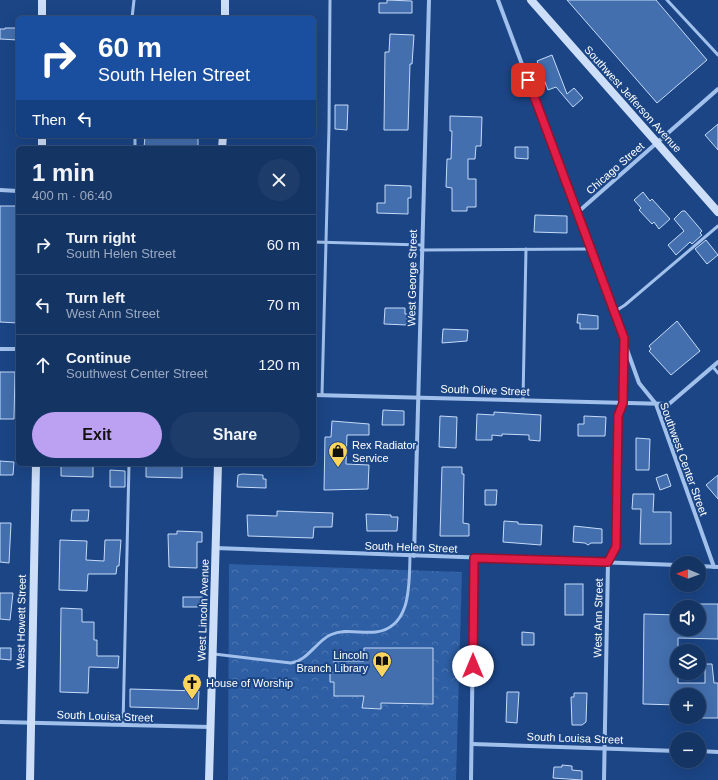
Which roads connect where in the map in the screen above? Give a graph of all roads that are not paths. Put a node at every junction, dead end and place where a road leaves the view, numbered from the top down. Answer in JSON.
{"nodes":[{"id":1,"x":42,"y":0,"type":"edge"},
{"id":2,"x":134,"y":0,"type":"edge"},
{"id":3,"x":225,"y":0,"type":"edge"},
{"id":4,"x":330,"y":0,"type":"edge"},
{"id":5,"x":428,"y":0,"type":"edge"},
{"id":6,"x":498,"y":0,"type":"edge"},
{"id":7,"x":531,"y":0,"type":"edge"},
{"id":8,"x":668,"y":0,"type":"edge"},
{"id":9,"x":42,"y":16,"type":"edge"},
{"id":10,"x":132,"y":16,"type":"edge"},
{"id":11,"x":225,"y":16,"type":"edge"},
{"id":12,"x":718,"y":55,"type":"edge"},
{"id":13,"x":718,"y":89,"type":"edge"},
{"id":14,"x":658,"y":142,"type":"junction"},
{"id":15,"x":0,"y":190,"type":"edge"},
{"id":16,"x":16,"y":191,"type":"edge"},
{"id":17,"x":578,"y":212,"type":"junction"},
{"id":18,"x":718,"y":212,"type":"edge"},
{"id":19,"x":718,"y":226,"type":"edge"},
{"id":20,"x":316,"y":242,"type":"edge"},
{"id":21,"x":325,"y":242,"type":"junction"},
{"id":22,"x":421,"y":247,"type":"junction"},
{"id":23,"x":526,"y":249,"type":"junction"},
{"id":24,"x":591,"y":249,"type":"junction"},
{"id":25,"x":614,"y":312,"type":"junction"},
{"id":26,"x":624,"y":338,"type":"junction"},
{"id":27,"x":0,"y":349,"type":"edge"},
{"id":28,"x":16,"y":349,"type":"edge"},
{"id":29,"x":718,"y":362,"type":"edge"},
{"id":30,"x":713,"y":367,"type":"junction"},
{"id":31,"x":718,"y":374,"type":"edge"},
{"id":32,"x":316,"y":395,"type":"edge"},
{"id":33,"x":322,"y":395,"type":"junction"},
{"id":34,"x":419,"y":397,"type":"junction"},
{"id":35,"x":523,"y":400,"type":"junction"},
{"id":36,"x":623,"y":403,"type":"junction"},
{"id":37,"x":656,"y":404,"type":"junction"},
{"id":38,"x":36,"y":466,"type":"edge"},
{"id":39,"x":129,"y":466,"type":"edge"},
{"id":40,"x":218,"y":466,"type":"edge"},
{"id":41,"x":216,"y":548,"type":"junction"},
{"id":42,"x":412,"y":556,"type":"junction"},
{"id":43,"x":474,"y":558,"type":"junction"},
{"id":44,"x":608,"y":562,"type":"junction"},
{"id":45,"x":670,"y":565,"type":"edge"},
{"id":46,"x":706,"y":566,"type":"edge"},
{"id":47,"x":716,"y":567,"type":"edge"},
{"id":48,"x":212,"y":654,"type":"junction"},
{"id":49,"x":0,"y":722,"type":"edge"},
{"id":50,"x":31,"y":723,"type":"junction"},
{"id":51,"x":123,"y":725,"type":"junction"},
{"id":52,"x":210,"y":727,"type":"junction"},
{"id":53,"x":472,"y":744,"type":"junction"},
{"id":54,"x":605,"y":749,"type":"junction"},
{"id":55,"x":670,"y":751,"type":"edge"},
{"id":56,"x":706,"y":751,"type":"edge"},
{"id":57,"x":718,"y":752,"type":"edge"},
{"id":58,"x":30,"y":780,"type":"edge"},
{"id":59,"x":209,"y":780,"type":"edge"},
{"id":60,"x":471,"y":780,"type":"edge"},
{"id":61,"x":604,"y":780,"type":"edge"}],
"edges":[{"from":1,"to":9,"type":"main road"},
{"from":2,"to":10,"type":"lane"},
{"from":3,"to":11,"type":"main road"},
{"from":4,"to":21,"type":"lane"},
{"from":5,"to":22,"type":"street","name":"West George Street"},
{"from":6,"to":17,"type":"street","name":"Southwest Center Street"},
{"from":7,"to":14,"type":"main road","name":"Southwest Jefferson Avenue"},
{"from":8,"to":12,"type":"lane"},
{"from":13,"to":14,"type":"street","name":"Chicago Street"},
{"from":14,"to":17,"type":"street","name":"Chicago Street"},
{"from":14,"to":18,"type":"main road","name":"Southwest Jefferson Avenue"},
{"from":15,"to":16,"type":"street"},
{"from":17,"to":24,"type":"street","name":"Southwest Center Street"},
{"from":19,"to":25,"type":"lane"},
{"from":20,"to":21,"type":"lane"},
{"from":21,"to":22,"type":"lane"},
{"from":21,"to":33,"type":"lane"},
{"from":22,"to":23,"type":"lane"},
{"from":22,"to":34,"type":"street","name":"West George Street"},
{"from":23,"to":24,"type":"lane"},
{"from":23,"to":35,"type":"lane"},
{"from":24,"to":25,"type":"street","name":"Southwest Center Street"},
{"from":25,"to":26,"type":"street","name":"Southwest Center Street"},
{"from":26,"to":36,"type":"street","name":"West Ann Street"},
{"from":26,"to":37,"type":"street","name":"Southwest Center Street"},
{"from":27,"to":28,"type":"street"},
{"from":29,"to":30,"type":"street","name":"South Olive Street"},
{"from":30,"to":31,"type":"lane"},
{"from":30,"to":37,"type":"street","name":"South Olive Street"},
{"from":32,"to":33,"type":"street","name":"South Olive Street"},
{"from":33,"to":34,"type":"street","name":"South Olive Street"},
{"from":34,"to":35,"type":"street","name":"South Olive Street"},
{"from":34,"to":42,"type":"street","name":"West George Street"},
{"from":35,"to":36,"type":"street","name":"South Olive Street"},
{"from":36,"to":37,"type":"street","name":"South Olive Street"},
{"from":36,"to":44,"type":"street","name":"West Ann Street"},
{"from":37,"to":47,"type":"street","name":"Southwest Center Street"},
{"from":38,"to":50,"type":"main road","name":"West Howett Street"},
{"from":39,"to":51,"type":"lane"},
{"from":40,"to":41,"type":"main road","name":"West Lincoln Avenue"},
{"from":41,"to":42,"type":"street","name":"South Helen Street"},
{"from":41,"to":48,"type":"main road","name":"West Lincoln Avenue"},
{"from":42,"to":43,"type":"street","name":"South Helen Street"},
{"from":42,"to":48,"type":"lane"},
{"from":43,"to":44,"type":"street","name":"South Helen Street"},
{"from":43,"to":53,"type":"street"},
{"from":44,"to":45,"type":"street","name":"South Helen Street"},
{"from":44,"to":54,"type":"street","name":"West Ann Street"},
{"from":46,"to":47,"type":"street"},
{"from":48,"to":52,"type":"main road","name":"West Lincoln Avenue"},
{"from":49,"to":50,"type":"street","name":"South Louisa Street"},
{"from":50,"to":51,"type":"street","name":"South Louisa Street"},
{"from":50,"to":58,"type":"main road","name":"West Howett Street"},
{"from":51,"to":52,"type":"street","name":"South Louisa Street"},
{"from":52,"to":59,"type":"main road","name":"West Lincoln Avenue"},
{"from":53,"to":54,"type":"street","name":"South Louisa Street"},
{"from":53,"to":60,"type":"street"},
{"from":54,"to":55,"type":"street","name":"South Louisa Street"},
{"from":54,"to":61,"type":"street","name":"West Ann Street"},
{"from":56,"to":57,"type":"street"}]}
